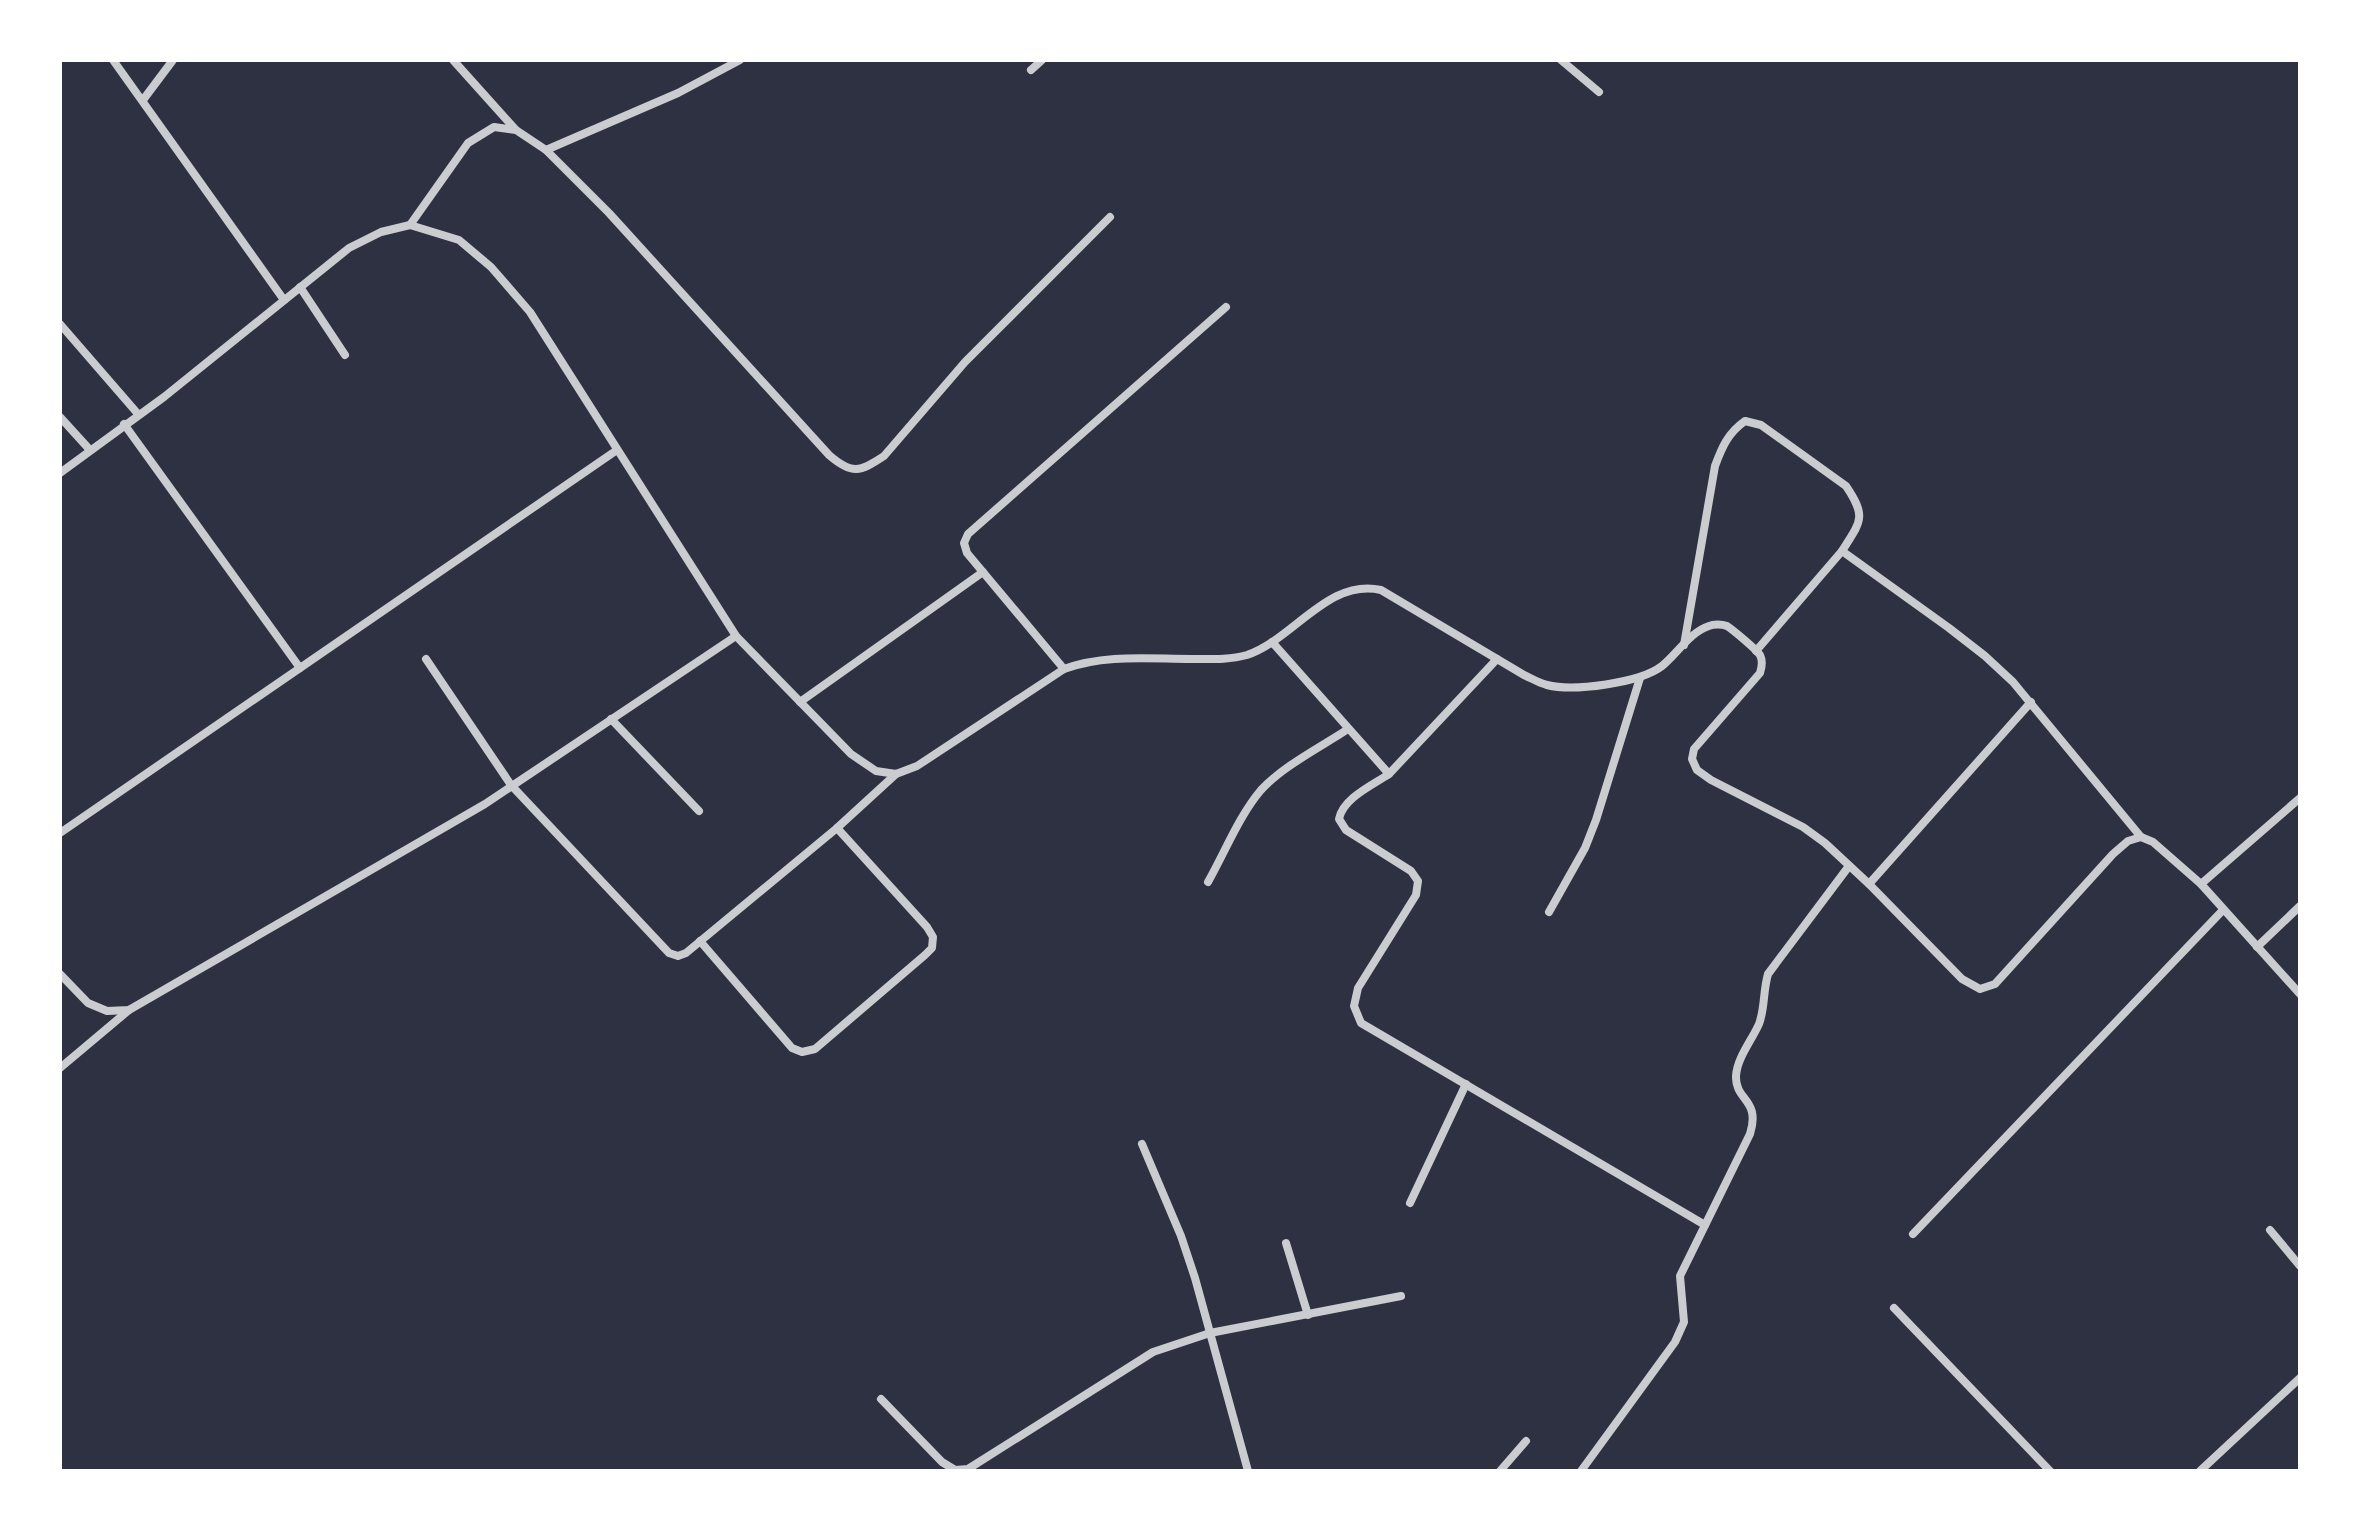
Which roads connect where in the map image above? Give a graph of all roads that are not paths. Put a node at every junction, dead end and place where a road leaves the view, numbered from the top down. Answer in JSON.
{"nodes":[{"id":1,"x":113,"y":60,"type":"edge"},
{"id":2,"x":173,"y":60,"type":"edge"},
{"id":3,"x":453,"y":60,"type":"edge"},
{"id":4,"x":740,"y":60,"type":"edge"},
{"id":5,"x":1042,"y":60,"type":"edge"},
{"id":6,"x":1561,"y":60,"type":"edge"},
{"id":7,"x":1031,"y":70,"type":"dead end"},
{"id":8,"x":1599,"y":92,"type":"dead end"},
{"id":9,"x":143,"y":100,"type":"junction"},
{"id":10,"x":516,"y":130,"type":"junction"},
{"id":11,"x":546,"y":150,"type":"junction"},
{"id":12,"x":1110,"y":217,"type":"dead end"},
{"id":13,"x":410,"y":225,"type":"junction"},
{"id":14,"x":300,"y":287,"type":"junction"},
{"id":15,"x":284,"y":300,"type":"junction"},
{"id":16,"x":1226,"y":307,"type":"dead end"},
{"id":17,"x":60,"y":324,"type":"edge"},
{"id":18,"x":345,"y":355,"type":"dead end"},
{"id":19,"x":138,"y":414,"type":"junction"},
{"id":20,"x":60,"y":417,"type":"edge"},
{"id":21,"x":124,"y":424,"type":"junction"},
{"id":22,"x":90,"y":450,"type":"junction"},
{"id":23,"x":617,"y":450,"type":"junction"},
{"id":24,"x":60,"y":473,"type":"edge"},
{"id":25,"x":1842,"y":551,"type":"junction"},
{"id":26,"x":983,"y":572,"type":"junction"},
{"id":27,"x":736,"y":636,"type":"junction"},
{"id":28,"x":1272,"y":642,"type":"junction"},
{"id":29,"x":1683,"y":646,"type":"junction"},
{"id":30,"x":1756,"y":651,"type":"junction"},
{"id":31,"x":426,"y":659,"type":"dead end"},
{"id":32,"x":1497,"y":659,"type":"junction"},
{"id":33,"x":300,"y":668,"type":"junction"},
{"id":34,"x":1064,"y":669,"type":"junction"},
{"id":35,"x":1640,"y":678,"type":"junction"},
{"id":36,"x":800,"y":702,"type":"junction"},
{"id":37,"x":2031,"y":702,"type":"junction"},
{"id":38,"x":611,"y":719,"type":"junction"},
{"id":39,"x":1348,"y":729,"type":"junction"},
{"id":40,"x":896,"y":774,"type":"junction"},
{"id":41,"x":1389,"y":774,"type":"junction"},
{"id":42,"x":511,"y":785,"type":"junction"},
{"id":43,"x":2300,"y":798,"type":"edge"},
{"id":44,"x":699,"y":811,"type":"dead end"},
{"id":45,"x":837,"y":828,"type":"junction"},
{"id":46,"x":60,"y":833,"type":"edge"},
{"id":47,"x":2141,"y":837,"type":"junction"},
{"id":48,"x":1849,"y":866,"type":"junction"},
{"id":49,"x":1208,"y":882,"type":"dead end"},
{"id":50,"x":1869,"y":884,"type":"junction"},
{"id":51,"x":2201,"y":884,"type":"junction"},
{"id":52,"x":2300,"y":906,"type":"edge"},
{"id":53,"x":2223,"y":910,"type":"junction"},
{"id":54,"x":1549,"y":912,"type":"dead end"},
{"id":55,"x":700,"y":941,"type":"junction"},
{"id":56,"x":2257,"y":947,"type":"junction"},
{"id":57,"x":60,"y":974,"type":"edge"},
{"id":58,"x":2300,"y":994,"type":"edge"},
{"id":59,"x":129,"y":1010,"type":"junction"},
{"id":60,"x":60,"y":1068,"type":"edge"},
{"id":61,"x":1466,"y":1084,"type":"junction"},
{"id":62,"x":1142,"y":1144,"type":"dead end"},
{"id":63,"x":1410,"y":1203,"type":"dead end"},
{"id":64,"x":1705,"y":1225,"type":"junction"},
{"id":65,"x":2270,"y":1230,"type":"dead end"},
{"id":66,"x":1913,"y":1234,"type":"dead end"},
{"id":67,"x":1286,"y":1243,"type":"dead end"},
{"id":68,"x":2300,"y":1266,"type":"edge"},
{"id":69,"x":1401,"y":1296,"type":"dead end"},
{"id":70,"x":1894,"y":1308,"type":"dead end"},
{"id":71,"x":1308,"y":1315,"type":"junction"},
{"id":72,"x":1210,"y":1333,"type":"junction"},
{"id":73,"x":2300,"y":1378,"type":"edge"},
{"id":74,"x":881,"y":1399,"type":"dead end"},
{"id":75,"x":1526,"y":1441,"type":"dead end"},
{"id":76,"x":1248,"y":1471,"type":"edge"},
{"id":77,"x":1500,"y":1471,"type":"edge"},
{"id":78,"x":1581,"y":1471,"type":"edge"},
{"id":79,"x":2050,"y":1471,"type":"edge"},
{"id":80,"x":2200,"y":1471,"type":"edge"}],
"edges":[{"from":1,"to":9,"type":"street"},
{"from":2,"to":9,"type":"street"},
{"from":3,"to":10,"type":"street"},
{"from":4,"to":11,"type":"street"},
{"from":5,"to":7,"type":"street"},
{"from":6,"to":8,"type":"street"},
{"from":9,"to":15,"type":"street"},
{"from":10,"to":11,"type":"street"},
{"from":10,"to":13,"type":"street"},
{"from":11,"to":12,"type":"street"},
{"from":13,"to":14,"type":"street"},
{"from":13,"to":23,"type":"street"},
{"from":14,"to":15,"type":"street"},
{"from":14,"to":18,"type":"street"},
{"from":15,"to":19,"type":"street"},
{"from":16,"to":26,"type":"street"},
{"from":17,"to":19,"type":"street"},
{"from":19,"to":21,"type":"street"},
{"from":20,"to":22,"type":"street"},
{"from":21,"to":22,"type":"street"},
{"from":21,"to":33,"type":"street"},
{"from":22,"to":24,"type":"street"},
{"from":23,"to":27,"type":"street"},
{"from":23,"to":33,"type":"street"},
{"from":25,"to":29,"type":"street"},
{"from":25,"to":30,"type":"street"},
{"from":25,"to":37,"type":"street"},
{"from":26,"to":34,"type":"street"},
{"from":26,"to":36,"type":"street"},
{"from":27,"to":36,"type":"street"},
{"from":27,"to":38,"type":"street"},
{"from":28,"to":32,"type":"street"},
{"from":28,"to":34,"type":"street"},
{"from":28,"to":39,"type":"street"},
{"from":29,"to":30,"type":"street"},
{"from":29,"to":35,"type":"street"},
{"from":30,"to":48,"type":"street"},
{"from":31,"to":42,"type":"street"},
{"from":32,"to":35,"type":"street"},
{"from":32,"to":41,"type":"street"},
{"from":33,"to":46,"type":"street"},
{"from":34,"to":40,"type":"street"},
{"from":35,"to":54,"type":"street"},
{"from":36,"to":40,"type":"street"},
{"from":37,"to":47,"type":"street"},
{"from":37,"to":50,"type":"street"},
{"from":38,"to":42,"type":"street"},
{"from":38,"to":44,"type":"street"},
{"from":39,"to":41,"type":"street"},
{"from":39,"to":49,"type":"street"},
{"from":40,"to":45,"type":"street"},
{"from":41,"to":61,"type":"street"},
{"from":42,"to":55,"type":"street"},
{"from":42,"to":59,"type":"street"},
{"from":43,"to":51,"type":"street"},
{"from":45,"to":55,"type":"street"},
{"from":45,"to":55,"type":"street"},
{"from":47,"to":50,"type":"street"},
{"from":47,"to":51,"type":"street"},
{"from":48,"to":50,"type":"street"},
{"from":48,"to":64,"type":"street"},
{"from":51,"to":53,"type":"street"},
{"from":52,"to":56,"type":"street"},
{"from":53,"to":56,"type":"street"},
{"from":53,"to":66,"type":"street"},
{"from":56,"to":58,"type":"street"},
{"from":57,"to":59,"type":"street"},
{"from":59,"to":60,"type":"street"},
{"from":61,"to":63,"type":"street"},
{"from":61,"to":64,"type":"street"},
{"from":62,"to":72,"type":"street"},
{"from":64,"to":78,"type":"street"},
{"from":65,"to":68,"type":"street"},
{"from":67,"to":71,"type":"street"},
{"from":69,"to":71,"type":"street"},
{"from":70,"to":79,"type":"street"},
{"from":71,"to":72,"type":"street"},
{"from":72,"to":74,"type":"street"},
{"from":72,"to":76,"type":"street"},
{"from":73,"to":80,"type":"street"},
{"from":75,"to":77,"type":"street"}]}
